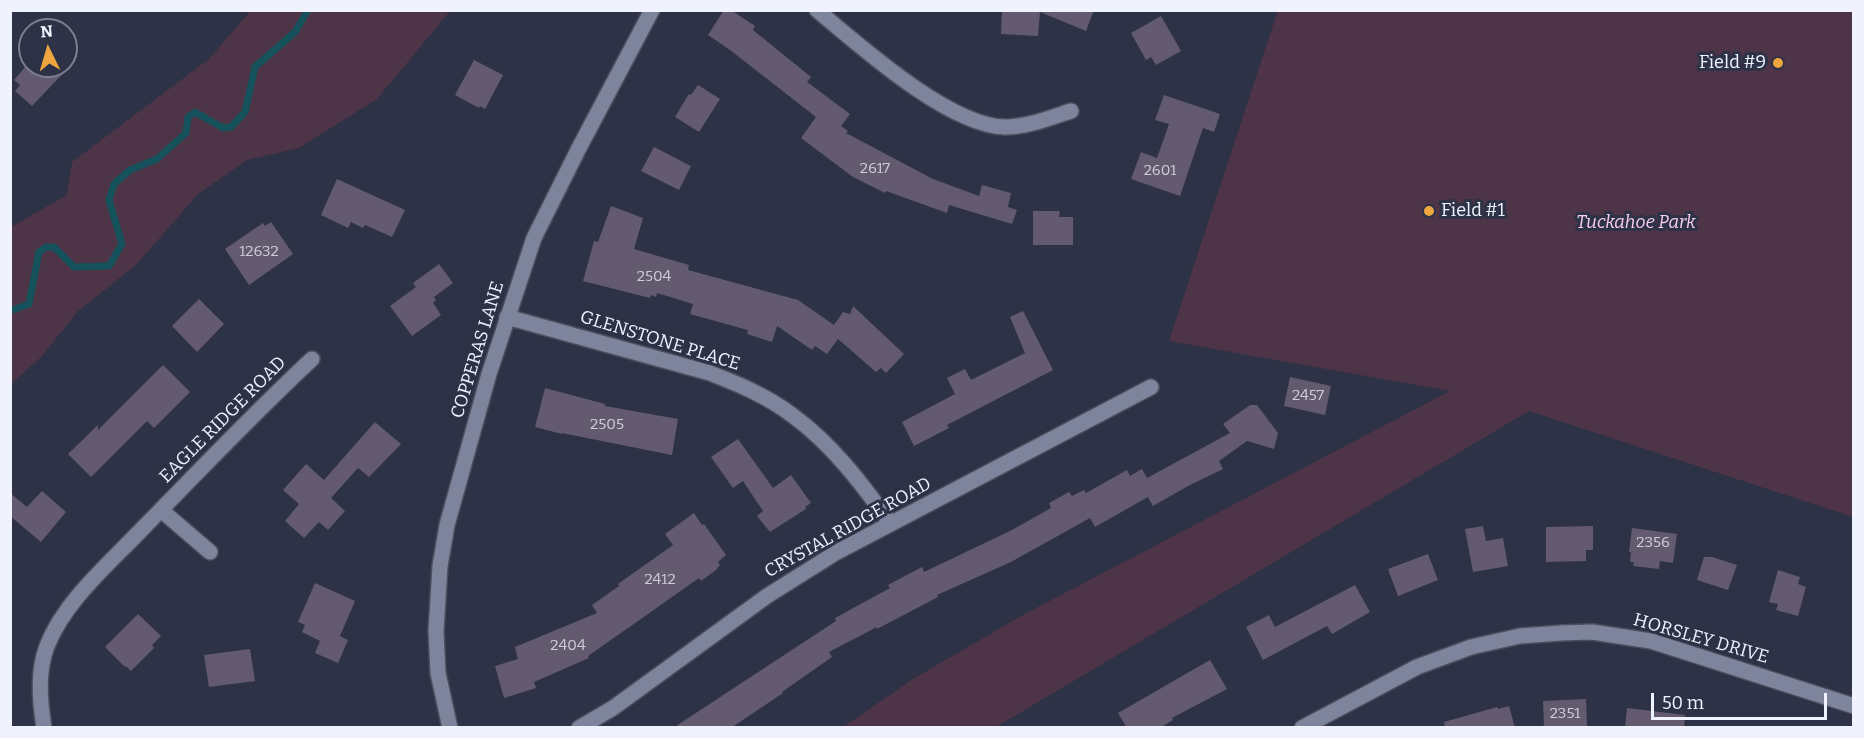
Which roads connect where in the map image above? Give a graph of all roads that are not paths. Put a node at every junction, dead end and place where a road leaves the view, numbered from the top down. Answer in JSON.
{"nodes":[{"id":1,"x":652,"y":10,"type":"edge"},
{"id":2,"x":817,"y":10,"type":"edge"},
{"id":3,"x":1071,"y":111,"type":"dead end"},
{"id":4,"x":507,"y":317,"type":"junction"},
{"id":5,"x":312,"y":359,"type":"dead end"},
{"id":6,"x":1150,"y":387,"type":"dead end"},
{"id":7,"x":161,"y":510,"type":"junction"},
{"id":8,"x":891,"y":524,"type":"junction"},
{"id":9,"x":210,"y":552,"type":"dead end"},
{"id":10,"x":1854,"y":706,"type":"edge"},
{"id":11,"x":44,"y":728,"type":"edge"},
{"id":12,"x":450,"y":728,"type":"edge"},
{"id":13,"x":579,"y":728,"type":"edge"},
{"id":14,"x":1302,"y":728,"type":"edge"}],
"edges":[{"from":1,"to":4,"type":"street","name":"COPPERAS LANE"},
{"from":2,"to":3,"type":"street"},
{"from":4,"to":8,"type":"street","name":"GLENSTONE PLACE"},
{"from":4,"to":12,"type":"street","name":"COPPERAS LANE"},
{"from":5,"to":7,"type":"street","name":"EAGLE RIDGE ROAD"},
{"from":6,"to":8,"type":"street","name":"CRYSTAL RIDGE ROAD"},
{"from":7,"to":9,"type":"street","name":"EAGLE RIDGE ROAD"},
{"from":7,"to":11,"type":"street","name":"EAGLE RIDGE ROAD"},
{"from":8,"to":13,"type":"street","name":"CRYSTAL RIDGE ROAD"},
{"from":10,"to":14,"type":"street","name":"HORSLEY DRIVE"}]}
